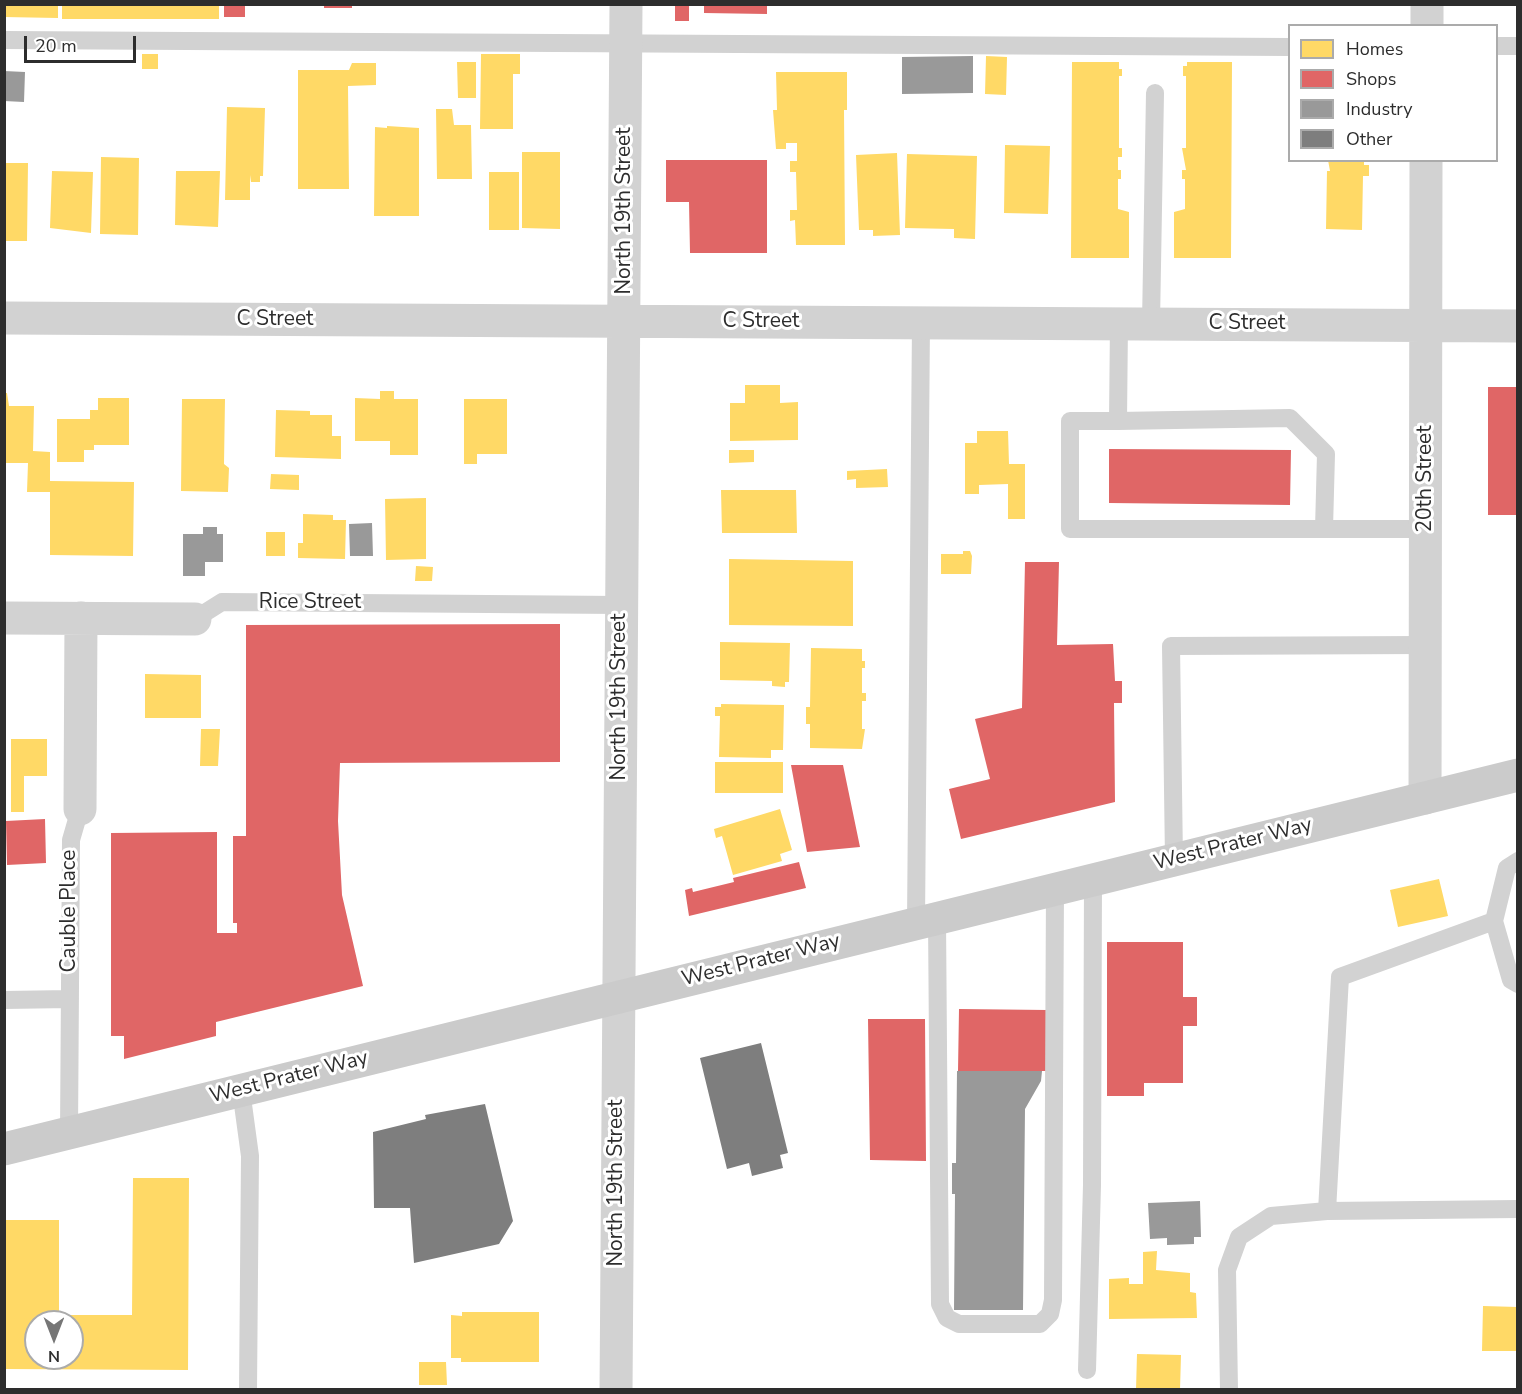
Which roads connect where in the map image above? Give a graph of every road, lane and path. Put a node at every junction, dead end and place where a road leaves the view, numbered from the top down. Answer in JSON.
{"nodes":[{"id":1,"x":626,"y":4,"type":"edge"},
{"id":2,"x":1427,"y":4,"type":"edge"},
{"id":3,"x":1427,"y":24,"type":"edge"},
{"id":4,"x":4,"y":40,"type":"edge"},
{"id":5,"x":625,"y":45,"type":"junction"},
{"id":6,"x":1288,"y":46,"type":"edge"},
{"id":7,"x":1498,"y":46,"type":"edge"},
{"id":8,"x":1518,"y":46,"type":"edge"},
{"id":9,"x":1155,"y":93,"type":"dead end"},
{"id":10,"x":1426,"y":162,"type":"edge"},
{"id":11,"x":4,"y":318,"type":"edge"},
{"id":12,"x":921,"y":321,"type":"junction"},
{"id":13,"x":624,"y":322,"type":"junction"},
{"id":14,"x":1119,"y":322,"type":"junction"},
{"id":15,"x":1151,"y":323,"type":"junction"},
{"id":16,"x":1427,"y":325,"type":"junction"},
{"id":17,"x":1518,"y":326,"type":"edge"},
{"id":18,"x":1118,"y":421,"type":"junction"},
{"id":19,"x":1324,"y":529,"type":"junction"},
{"id":20,"x":1426,"y":529,"type":"junction"},
{"id":21,"x":621,"y":605,"type":"junction"},
{"id":22,"x":4,"y":618,"type":"edge"},
{"id":23,"x":81,"y":618,"type":"junction"},
{"id":24,"x":195,"y":619,"type":"joint"},
{"id":25,"x":1426,"y":645,"type":"junction"},
{"id":26,"x":1518,"y":775,"type":"edge"},
{"id":27,"x":1425,"y":798,"type":"junction"},
{"id":28,"x":80,"y":809,"type":"joint"},
{"id":29,"x":1173,"y":860,"type":"junction"},
{"id":30,"x":1518,"y":861,"type":"edge"},
{"id":31,"x":1093,"y":879,"type":"junction"},
{"id":32,"x":1054,"y":888,"type":"junction"},
{"id":33,"x":926,"y":920,"type":"junction"},
{"id":34,"x":1494,"y":921,"type":"junction"},
{"id":35,"x":1518,"y":984,"type":"edge"},
{"id":36,"x":619,"y":996,"type":"junction"},
{"id":37,"x":70,"y":999,"type":"junction"},
{"id":38,"x":4,"y":1000,"type":"edge"},
{"id":39,"x":241,"y":1090,"type":"junction"},
{"id":40,"x":69,"y":1133,"type":"junction"},
{"id":41,"x":4,"y":1149,"type":"edge"},
{"id":42,"x":1518,"y":1209,"type":"edge"},
{"id":43,"x":1327,"y":1211,"type":"junction"},
{"id":44,"x":1087,"y":1370,"type":"dead end"},
{"id":45,"x":248,"y":1389,"type":"edge"},
{"id":46,"x":616,"y":1389,"type":"edge"},
{"id":47,"x":1229,"y":1389,"type":"edge"}],
"edges":[{"from":1,"to":5,"type":"street","name":"North 19th Street"},
{"from":2,"to":3,"type":"street"},
{"from":4,"to":5,"type":"lane"},
{"from":5,"to":6,"type":"lane"},
{"from":5,"to":13,"type":"street","name":"North 19th Street"},
{"from":7,"to":8,"type":"lane"},
{"from":9,"to":15,"type":"lane"},
{"from":10,"to":16,"type":"street","name":"20th Street"},
{"from":11,"to":13,"type":"street","name":"C Street"},
{"from":12,"to":13,"type":"street","name":"C Street"},
{"from":12,"to":14,"type":"street","name":"C Street"},
{"from":12,"to":33,"type":"lane"},
{"from":13,"to":21,"type":"street","name":"North 19th Street"},
{"from":14,"to":15,"type":"street","name":"C Street"},
{"from":14,"to":18,"type":"lane"},
{"from":15,"to":16,"type":"street","name":"C Street"},
{"from":16,"to":17,"type":"street","name":"C Street"},
{"from":16,"to":20,"type":"street","name":"20th Street"},
{"from":18,"to":19,"type":"lane"},
{"from":18,"to":19,"type":"lane"},
{"from":19,"to":20,"type":"lane"},
{"from":20,"to":25,"type":"street","name":"20th Street"},
{"from":21,"to":24,"type":"lane","name":"Rice Street"},
{"from":21,"to":36,"type":"street","name":"North 19th Street"},
{"from":22,"to":23,"type":"street","name":"Rice Street"},
{"from":23,"to":24,"type":"street","name":"Rice Street"},
{"from":23,"to":28,"type":"street","name":"Cauble Place"},
{"from":25,"to":27,"type":"street","name":"20th Street"},
{"from":25,"to":29,"type":"lane"},
{"from":26,"to":27,"type":"main road","name":"West Prater Way"},
{"from":27,"to":29,"type":"main road","name":"West Prater Way"},
{"from":28,"to":37,"type":"lane","name":"Cauble Place"},
{"from":29,"to":31,"type":"main road","name":"West Prater Way"},
{"from":30,"to":34,"type":"lane"},
{"from":31,"to":32,"type":"main road","name":"West Prater Way"},
{"from":31,"to":44,"type":"lane"},
{"from":32,"to":33,"type":"main road","name":"West Prater Way"},
{"from":32,"to":33,"type":"lane"},
{"from":33,"to":36,"type":"main road","name":"West Prater Way"},
{"from":34,"to":35,"type":"lane"},
{"from":34,"to":43,"type":"lane"},
{"from":36,"to":39,"type":"main road","name":"West Prater Way"},
{"from":36,"to":46,"type":"street","name":"North 19th Street"},
{"from":37,"to":38,"type":"lane"},
{"from":37,"to":40,"type":"lane","name":"Cauble Place"},
{"from":39,"to":40,"type":"main road","name":"West Prater Way"},
{"from":39,"to":45,"type":"lane"},
{"from":40,"to":41,"type":"main road","name":"West Prater Way"},
{"from":42,"to":43,"type":"lane"},
{"from":43,"to":47,"type":"lane"}]}
